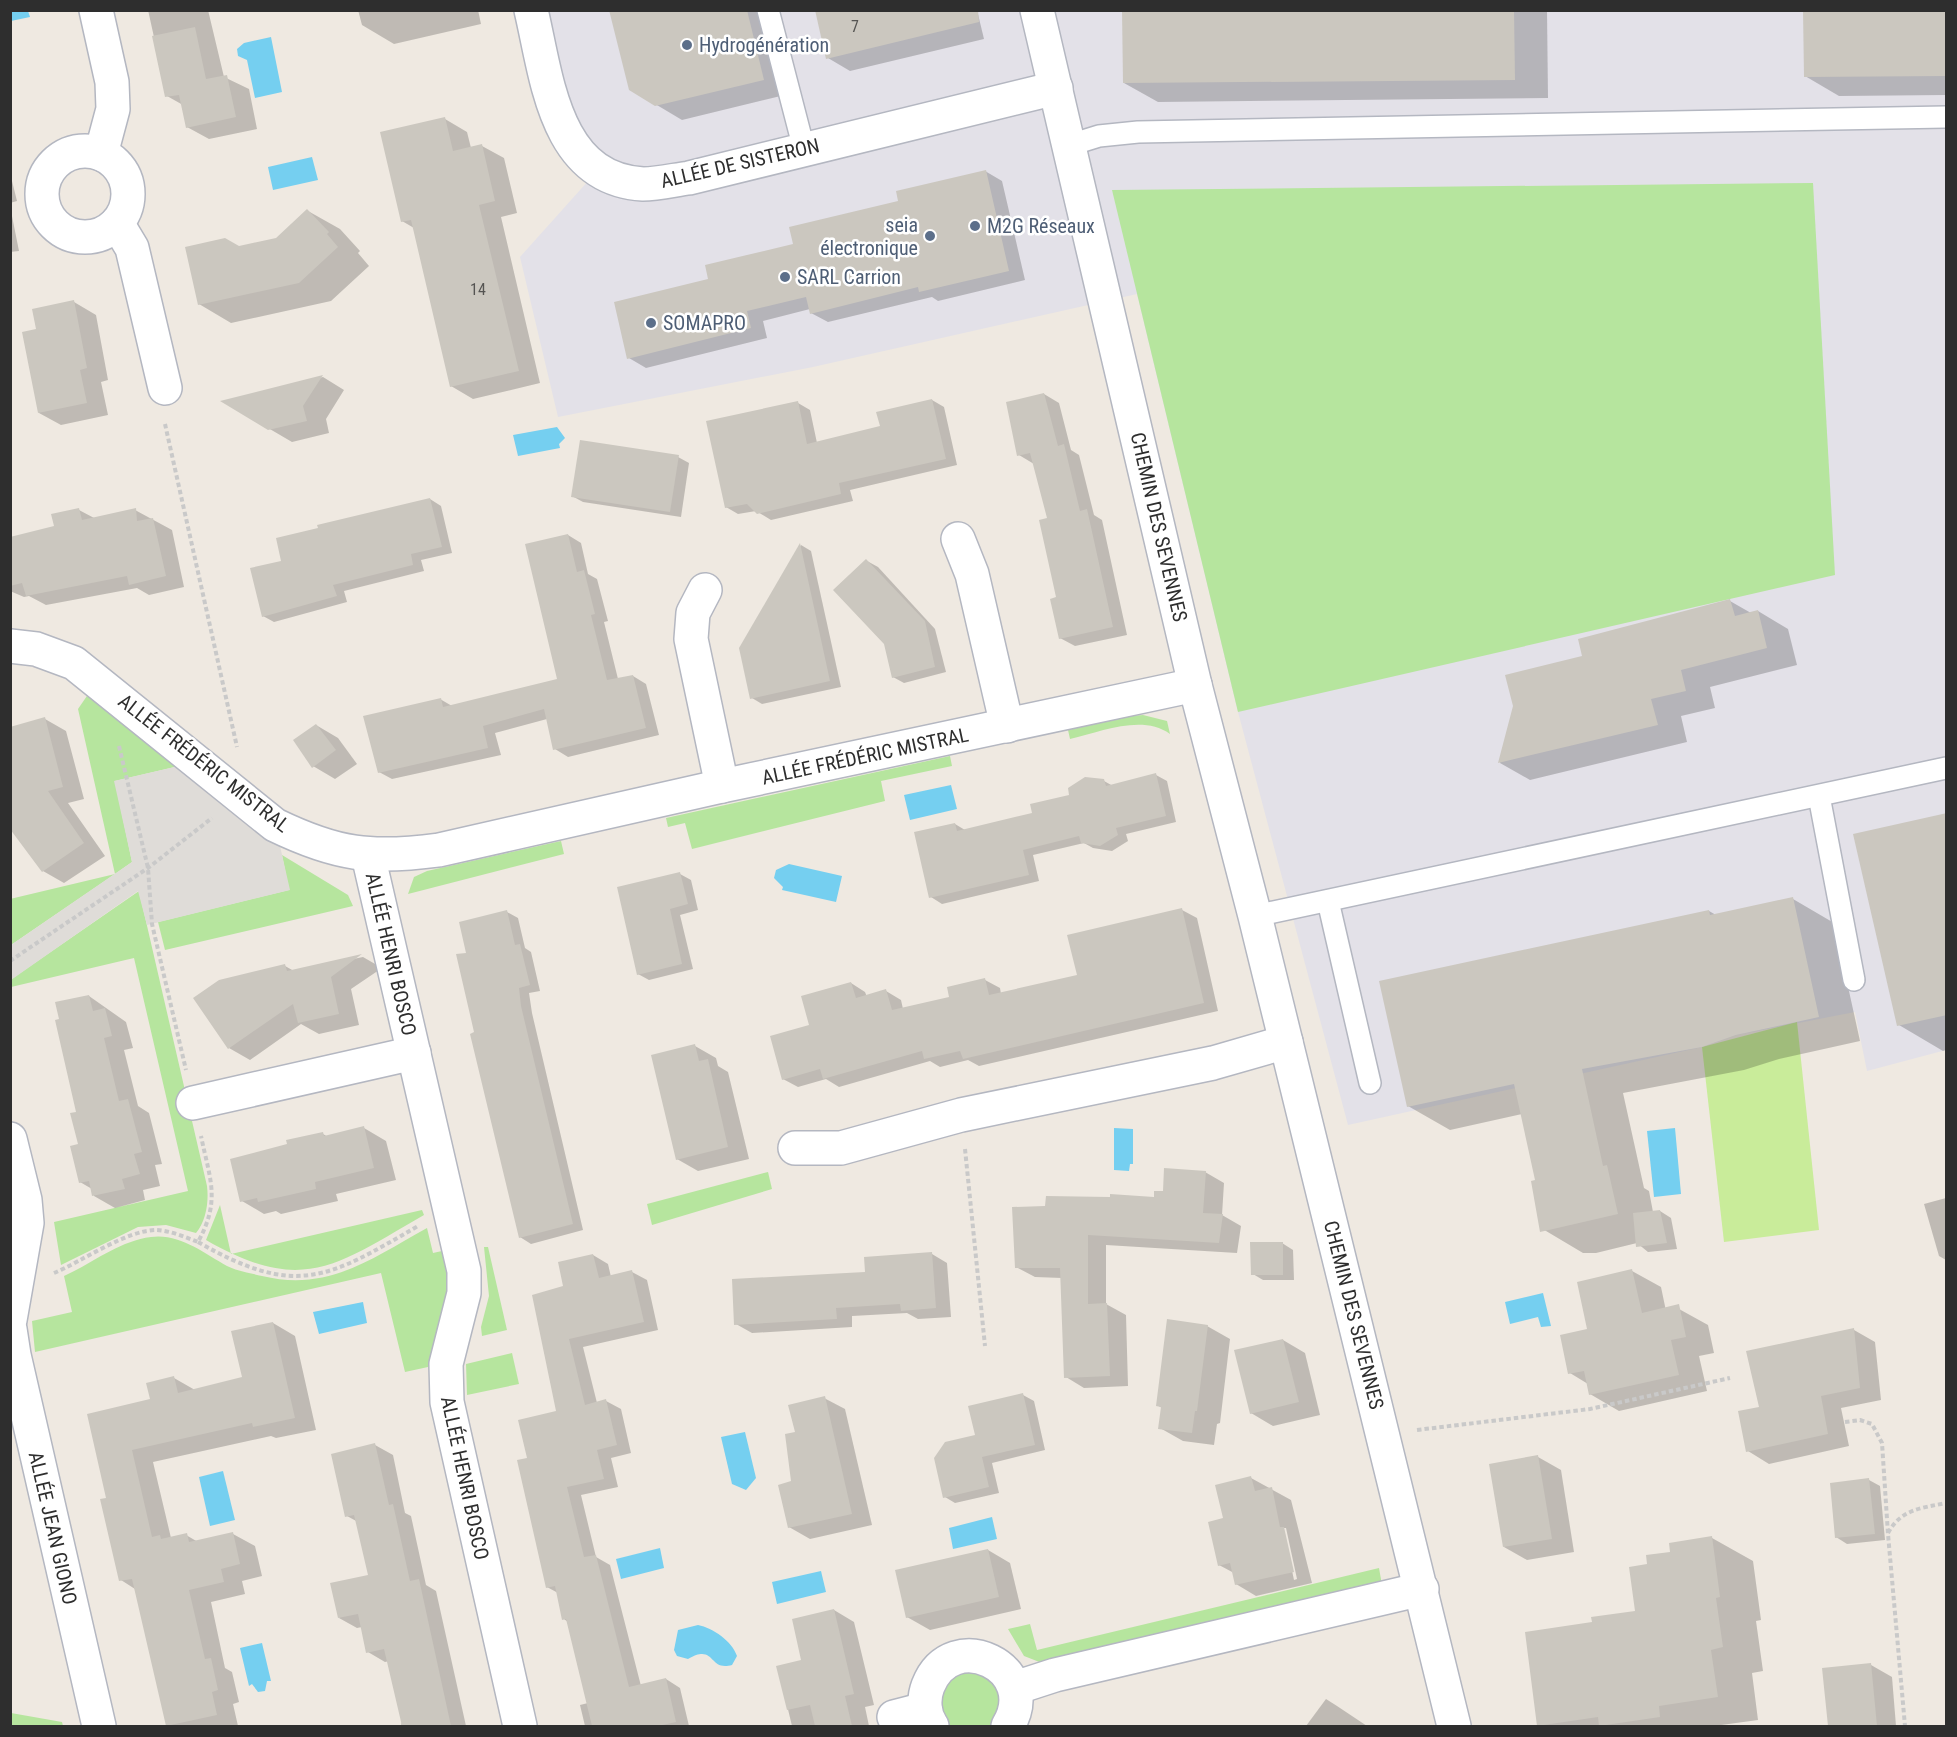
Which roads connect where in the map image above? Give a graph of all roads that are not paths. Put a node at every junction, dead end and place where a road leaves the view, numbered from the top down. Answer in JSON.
{"nodes":[{"id":1,"x":96,"y":10,"type":"edge"},
{"id":2,"x":531,"y":10,"type":"edge"},
{"id":3,"x":768,"y":10,"type":"edge"},
{"id":4,"x":1037,"y":10,"type":"edge"},
{"id":5,"x":1056,"y":88,"type":"junction"},
{"id":6,"x":1947,"y":117,"type":"edge"},
{"id":7,"x":1070,"y":145,"type":"junction"},
{"id":8,"x":804,"y":149,"type":"junction"},
{"id":9,"x":101,"y":154,"type":"junction"},
{"id":10,"x":117,"y":223,"type":"junction"},
{"id":11,"x":165,"y":388,"type":"dead end"},
{"id":12,"x":958,"y":539,"type":"dead end"},
{"id":13,"x":705,"y":590,"type":"dead end"},
{"id":14,"x":10,"y":646,"type":"edge"},
{"id":15,"x":1195,"y":686,"type":"junction"},
{"id":16,"x":1007,"y":726,"type":"junction"},
{"id":17,"x":1947,"y":768,"type":"edge"},
{"id":18,"x":722,"y":786,"type":"junction"},
{"id":19,"x":1819,"y":796,"type":"junction"},
{"id":20,"x":368,"y":855,"type":"junction"},
{"id":21,"x":1328,"y":901,"type":"junction"},
{"id":22,"x":1255,"y":916,"type":"junction"},
{"id":23,"x":1854,"y":980,"type":"dead end"},
{"id":24,"x":1286,"y":1042,"type":"junction"},
{"id":25,"x":414,"y":1053,"type":"junction"},
{"id":26,"x":1370,"y":1083,"type":"dead end"},
{"id":27,"x":193,"y":1103,"type":"road end"},
{"id":28,"x":10,"y":1139,"type":"edge"},
{"id":29,"x":795,"y":1148,"type":"dead end"},
{"id":30,"x":13,"y":1305,"type":"edge"},
{"id":31,"x":10,"y":1329,"type":"edge"},
{"id":32,"x":1422,"y":1589,"type":"junction"},
{"id":33,"x":1015,"y":1688,"type":"junction"},
{"id":34,"x":917,"y":1717,"type":"edge"},
{"id":35,"x":99,"y":1726,"type":"edge"},
{"id":36,"x":520,"y":1726,"type":"edge"},
{"id":37,"x":1008,"y":1726,"type":"edge"},
{"id":38,"x":1454,"y":1726,"type":"edge"}],
"edges":[{"from":1,"to":9,"type":"street"},
{"from":2,"to":8,"type":"street","name":"ALLÉE DE SISTERON"},
{"from":3,"to":8,"type":"lane"},
{"from":4,"to":5,"type":"street","name":"CHEMIN DES SEVENNES"},
{"from":5,"to":7,"type":"street","name":"CHEMIN DES SEVENNES"},
{"from":5,"to":8,"type":"street","name":"ALLÉE DE SISTERON"},
{"from":6,"to":7,"type":"lane"},
{"from":7,"to":15,"type":"street","name":"CHEMIN DES SEVENNES"},
{"from":9,"to":10,"type":"street"},
{"from":9,"to":10,"type":"street"},
{"from":10,"to":11,"type":"street"},
{"from":12,"to":16,"type":"street"},
{"from":13,"to":18,"type":"street"},
{"from":14,"to":20,"type":"street","name":"ALLÉE FRÉDÉRIC MISTRAL"},
{"from":15,"to":16,"type":"street","name":"ALLÉE FRÉDÉRIC MISTRAL"},
{"from":15,"to":22,"type":"street","name":"CHEMIN DES SEVENNES"},
{"from":16,"to":18,"type":"street","name":"ALLÉE FRÉDÉRIC MISTRAL"},
{"from":17,"to":19,"type":"lane"},
{"from":18,"to":20,"type":"street","name":"ALLÉE FRÉDÉRIC MISTRAL"},
{"from":19,"to":21,"type":"lane"},
{"from":19,"to":23,"type":"lane"},
{"from":20,"to":25,"type":"street","name":"ALLÉE HENRI BOSCO"},
{"from":21,"to":22,"type":"lane"},
{"from":21,"to":26,"type":"lane"},
{"from":22,"to":24,"type":"street","name":"CHEMIN DES SEVENNES"},
{"from":24,"to":29,"type":"street"},
{"from":24,"to":32,"type":"street","name":"CHEMIN DES SEVENNES"},
{"from":25,"to":27,"type":"street","name":"ALLÉE HENRI BOSCO"},
{"from":25,"to":36,"type":"street","name":"ALLÉE HENRI BOSCO"},
{"from":28,"to":30,"type":"street"},
{"from":31,"to":35,"type":"street","name":"ALLÉE JEAN GIONO"},
{"from":32,"to":33,"type":"street"},
{"from":32,"to":38,"type":"street","name":"CHEMIN DES SEVENNES"},
{"from":33,"to":34,"type":"street"},
{"from":33,"to":37,"type":"street"}]}
